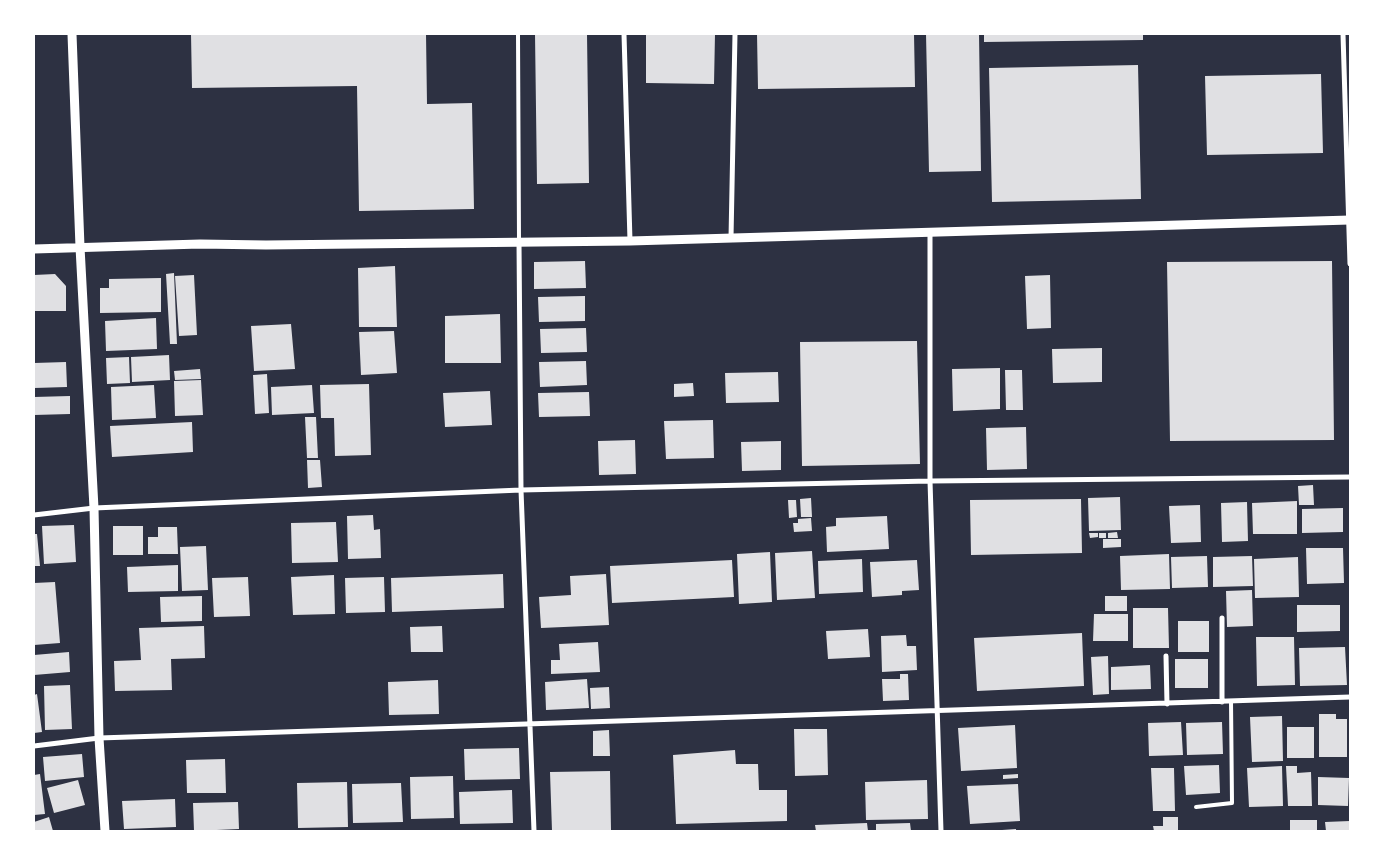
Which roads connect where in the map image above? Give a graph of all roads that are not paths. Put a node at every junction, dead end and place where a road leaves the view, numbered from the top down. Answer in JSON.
{"nodes":[{"id":1,"x":72,"y":34,"type":"edge"},
{"id":2,"x":518,"y":34,"type":"edge"},
{"id":3,"x":624,"y":34,"type":"edge"},
{"id":4,"x":735,"y":34,"type":"edge"},
{"id":5,"x":1343,"y":34,"type":"edge"},
{"id":6,"x":1349,"y":220,"type":"edge"},
{"id":7,"x":930,"y":232,"type":"junction"},
{"id":8,"x":731,"y":238,"type":"junction"},
{"id":9,"x":630,"y":241,"type":"junction"},
{"id":10,"x":519,"y":242,"type":"junction"},
{"id":11,"x":80,"y":247,"type":"junction"},
{"id":12,"x":34,"y":249,"type":"edge"},
{"id":13,"x":1350,"y":264,"type":"edge"},
{"id":14,"x":1350,"y":477,"type":"edge"},
{"id":15,"x":930,"y":481,"type":"junction"},
{"id":16,"x":522,"y":490,"type":"junction"},
{"id":17,"x":94,"y":508,"type":"junction"},
{"id":18,"x":34,"y":515,"type":"edge"},
{"id":19,"x":1222,"y":618,"type":"dead end"},
{"id":20,"x":1166,"y":656,"type":"dead end"},
{"id":21,"x":1350,"y":697,"type":"edge"},
{"id":22,"x":1231,"y":701,"type":"junction"},
{"id":23,"x":1222,"y":702,"type":"junction"},
{"id":24,"x":1166,"y":704,"type":"junction"},
{"id":25,"x":937,"y":712,"type":"junction"},
{"id":26,"x":530,"y":725,"type":"junction"},
{"id":27,"x":100,"y":738,"type":"junction"},
{"id":28,"x":34,"y":746,"type":"edge"},
{"id":29,"x":1196,"y":807,"type":"dead end"},
{"id":30,"x":106,"y":831,"type":"edge"},
{"id":31,"x":534,"y":831,"type":"edge"},
{"id":32,"x":941,"y":831,"type":"edge"}],
"edges":[{"from":1,"to":11,"type":"street"},
{"from":2,"to":10,"type":"lane"},
{"from":3,"to":9,"type":"street"},
{"from":4,"to":8,"type":"street"},
{"from":5,"to":6,"type":"street"},
{"from":6,"to":7,"type":"street"},
{"from":6,"to":13,"type":"street"},
{"from":7,"to":8,"type":"street"},
{"from":7,"to":15,"type":"street"},
{"from":8,"to":9,"type":"street"},
{"from":9,"to":10,"type":"street"},
{"from":10,"to":11,"type":"street"},
{"from":10,"to":16,"type":"street"},
{"from":11,"to":12,"type":"street"},
{"from":11,"to":17,"type":"street"},
{"from":14,"to":15,"type":"street"},
{"from":15,"to":16,"type":"street"},
{"from":15,"to":25,"type":"street"},
{"from":16,"to":17,"type":"street"},
{"from":16,"to":26,"type":"street"},
{"from":17,"to":18,"type":"street"},
{"from":17,"to":27,"type":"street"},
{"from":19,"to":23,"type":"street"},
{"from":20,"to":24,"type":"street"},
{"from":21,"to":22,"type":"street"},
{"from":22,"to":23,"type":"street"},
{"from":22,"to":29,"type":"lane"},
{"from":23,"to":24,"type":"street"},
{"from":24,"to":25,"type":"street"},
{"from":25,"to":26,"type":"street"},
{"from":25,"to":32,"type":"street"},
{"from":26,"to":27,"type":"street"},
{"from":26,"to":31,"type":"street"},
{"from":27,"to":28,"type":"street"},
{"from":27,"to":30,"type":"street"}]}
